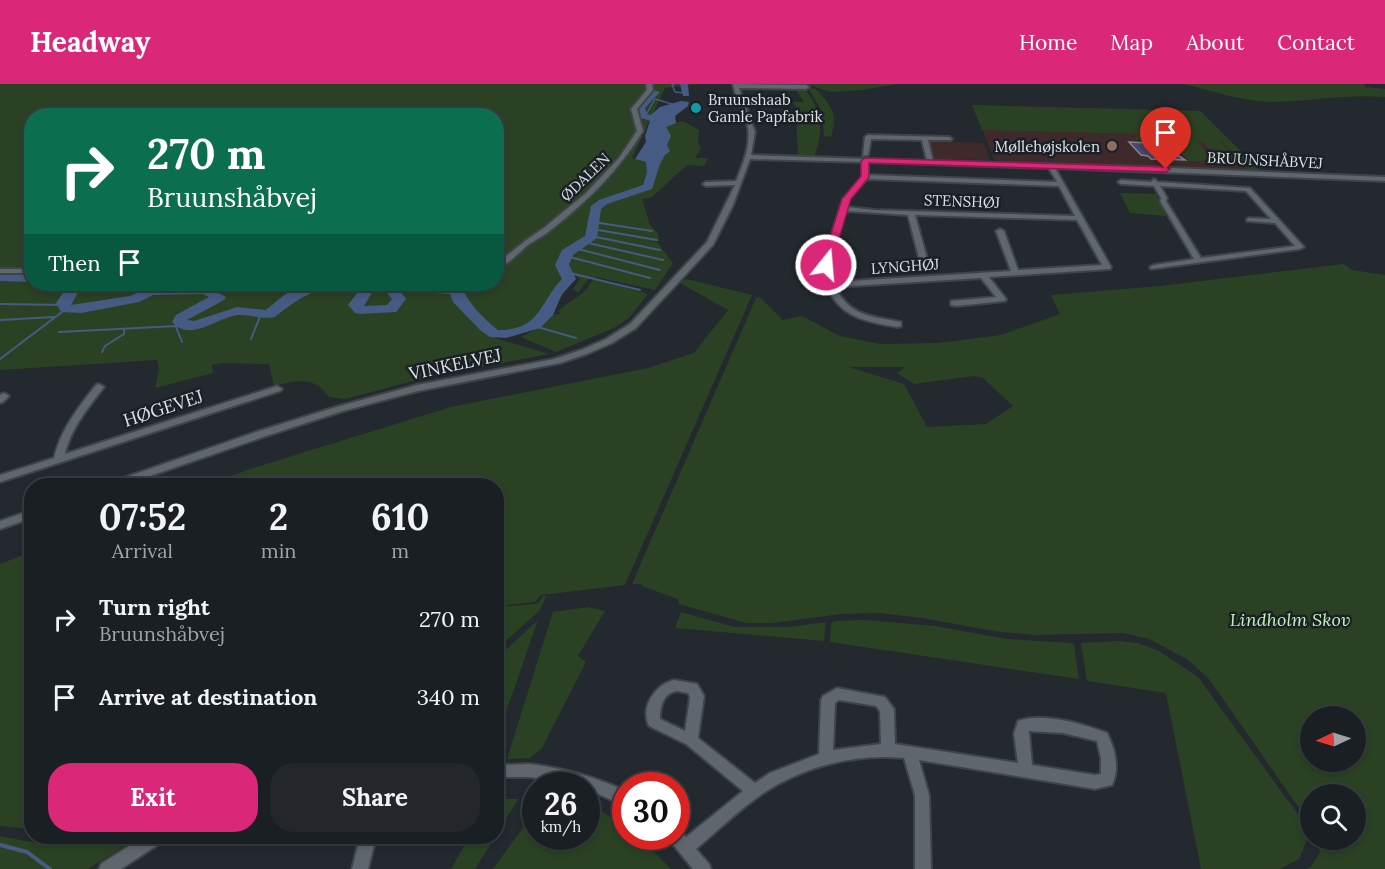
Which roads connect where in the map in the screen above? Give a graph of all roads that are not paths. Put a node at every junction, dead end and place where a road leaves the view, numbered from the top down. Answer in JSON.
{"nodes":[{"id":1,"x":649,"y":84,"type":"edge"},
{"id":2,"x":736,"y":85,"type":"edge"},
{"id":3,"x":806,"y":87,"type":"dead end"},
{"id":4,"x":895,"y":137,"type":"junction"},
{"id":5,"x":924,"y":138,"type":"junction"},
{"id":6,"x":949,"y":139,"type":"dead end"},
{"id":7,"x":897,"y":146,"type":"dead end"},
{"id":8,"x":748,"y":157,"type":"junction"},
{"id":9,"x":865,"y":158,"type":"junction"},
{"id":10,"x":931,"y":163,"type":"junction"},
{"id":11,"x":1051,"y":166,"type":"junction"},
{"id":12,"x":1147,"y":168,"type":"junction"},
{"id":13,"x":865,"y":177,"type":"junction"},
{"id":14,"x":1385,"y":179,"type":"edge"},
{"id":15,"x":1121,"y":182,"type":"dead end"},
{"id":16,"x":706,"y":183,"type":"dead end"},
{"id":17,"x":738,"y":183,"type":"junction"},
{"id":18,"x":1061,"y":184,"type":"junction"},
{"id":19,"x":1156,"y":184,"type":"junction"},
{"id":20,"x":843,"y":208,"type":"junction"},
{"id":21,"x":911,"y":213,"type":"junction"},
{"id":22,"x":1081,"y":218,"type":"junction"},
{"id":23,"x":1249,"y":219,"type":"dead end"},
{"id":24,"x":1277,"y":221,"type":"junction"},
{"id":25,"x":1000,"y":231,"type":"dead end"},
{"id":26,"x":1198,"y":260,"type":"junction"},
{"id":27,"x":924,"y":262,"type":"dead end"},
{"id":28,"x":504,"y":263,"type":"edge"},
{"id":29,"x":1154,"y":267,"type":"dead end"},
{"id":30,"x":0,"y":271,"type":"edge"},
{"id":31,"x":24,"y":271,"type":"edge"},
{"id":32,"x":1015,"y":272,"type":"junction"},
{"id":33,"x":983,"y":275,"type":"junction"},
{"id":34,"x":830,"y":285,"type":"junction"},
{"id":35,"x":956,"y":304,"type":"dead end"},
{"id":36,"x":898,"y":324,"type":"dead end"},
{"id":37,"x":99,"y":387,"type":"dead end"},
{"id":38,"x":277,"y":389,"type":"dead end"},
{"id":39,"x":59,"y":459,"type":"junction"},
{"id":40,"x":134,"y":478,"type":"edge"},
{"id":41,"x":0,"y":479,"type":"edge"},
{"id":42,"x":24,"y":516,"type":"edge"},
{"id":43,"x":0,"y":525,"type":"edge"},
{"id":44,"x":691,"y":741,"type":"dead end"},
{"id":45,"x":888,"y":750,"type":"junction"},
{"id":46,"x":909,"y":752,"type":"junction"},
{"id":47,"x":826,"y":758,"type":"junction"},
{"id":48,"x":504,"y":770,"type":"edge"},
{"id":49,"x":1026,"y":771,"type":"junction"},
{"id":50,"x":754,"y":791,"type":"junction"},
{"id":51,"x":612,"y":792,"type":"edge"},
{"id":52,"x":690,"y":836,"type":"edge"},
{"id":53,"x":146,"y":844,"type":"edge"},
{"id":54,"x":366,"y":844,"type":"edge"},
{"id":55,"x":688,"y":850,"type":"edge"},
{"id":56,"x":107,"y":869,"type":"edge"},
{"id":57,"x":360,"y":869,"type":"edge"},
{"id":58,"x":703,"y":869,"type":"edge"},
{"id":59,"x":923,"y":869,"type":"edge"}],
"edges":[{"from":1,"to":28,"type":"street","name":"ØDALEN"},
{"from":2,"to":3,"type":"street"},
{"from":2,"to":8,"type":"street","name":"VINKELVEJ"},
{"from":4,"to":5,"type":"street"},
{"from":4,"to":7,"type":"street"},
{"from":4,"to":9,"type":"street"},
{"from":5,"to":6,"type":"street"},
{"from":5,"to":10,"type":"street"},
{"from":8,"to":9,"type":"street","name":"BRUUNSHÅBVEJ"},
{"from":8,"to":17,"type":"street","name":"VINKELVEJ"},
{"from":9,"to":10,"type":"street","name":"BRUUNSHÅBVEJ"},
{"from":9,"to":13,"type":"street"},
{"from":10,"to":11,"type":"street","name":"BRUUNSHÅBVEJ"},
{"from":11,"to":12,"type":"street","name":"BRUUNSHÅBVEJ"},
{"from":11,"to":18,"type":"street"},
{"from":12,"to":14,"type":"street","name":"BRUUNSHÅBVEJ"},
{"from":12,"to":19,"type":"street"},
{"from":13,"to":18,"type":"street"},
{"from":13,"to":20,"type":"street"},
{"from":15,"to":19,"type":"street"},
{"from":16,"to":17,"type":"street"},
{"from":17,"to":40,"type":"street","name":"VINKELVEJ"},
{"from":18,"to":22,"type":"street"},
{"from":19,"to":24,"type":"street"},
{"from":19,"to":26,"type":"street"},
{"from":20,"to":21,"type":"street","name":"STENSHØJ"},
{"from":20,"to":34,"type":"street"},
{"from":21,"to":22,"type":"street","name":"STENSHØJ"},
{"from":21,"to":27,"type":"street"},
{"from":22,"to":32,"type":"street","name":"LYNGHØJ"},
{"from":23,"to":24,"type":"street"},
{"from":24,"to":26,"type":"street"},
{"from":25,"to":32,"type":"street"},
{"from":26,"to":29,"type":"street"},
{"from":30,"to":31,"type":"street"},
{"from":32,"to":33,"type":"street","name":"LYNGHØJ"},
{"from":33,"to":34,"type":"street","name":"LYNGHØJ"},
{"from":33,"to":35,"type":"street"},
{"from":34,"to":36,"type":"street"},
{"from":37,"to":39,"type":"street"},
{"from":38,"to":39,"type":"street","name":"HØGEVEJ"},
{"from":39,"to":41,"type":"street","name":"HØGEVEJ"},
{"from":42,"to":43,"type":"street"},
{"from":44,"to":50,"type":"street"},
{"from":45,"to":46,"type":"street"},
{"from":45,"to":47,"type":"street"},
{"from":45,"to":47,"type":"street"},
{"from":46,"to":49,"type":"street"},
{"from":46,"to":59,"type":"street"},
{"from":47,"to":50,"type":"street"},
{"from":48,"to":51,"type":"street"},
{"from":49,"to":49,"type":"street"},
{"from":50,"to":52,"type":"street"},
{"from":53,"to":56,"type":"street"},
{"from":54,"to":57,"type":"street"},
{"from":55,"to":58,"type":"street"}]}
